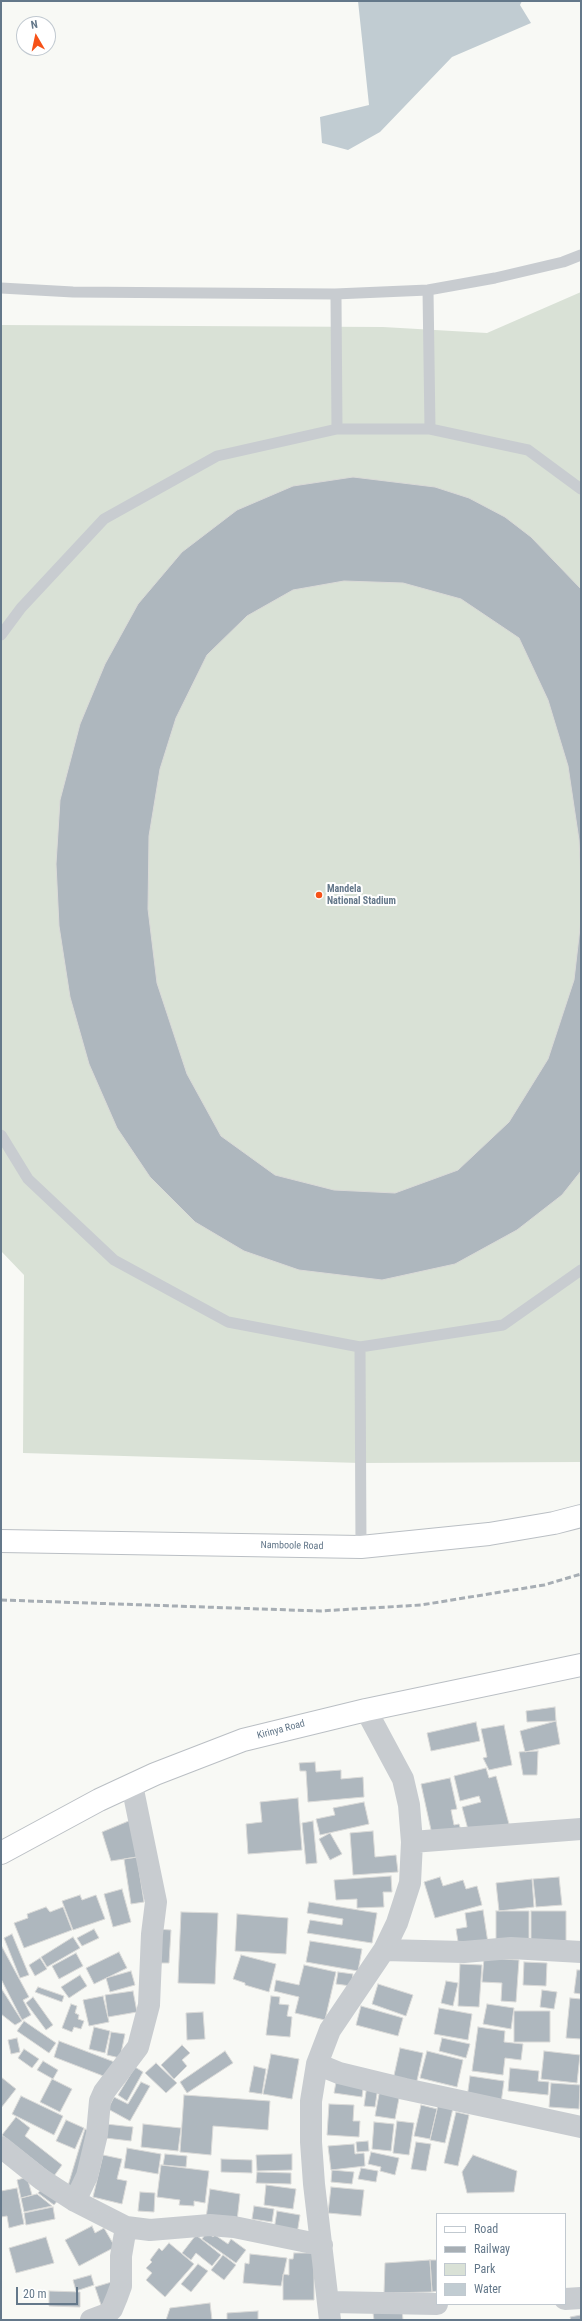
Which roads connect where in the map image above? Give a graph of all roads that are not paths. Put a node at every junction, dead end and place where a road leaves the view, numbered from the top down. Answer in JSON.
{"nodes":[{"id":1,"x":581,"y":255,"type":"edge"},
{"id":2,"x":1,"y":288,"type":"edge"},
{"id":3,"x":428,"y":290,"type":"junction"},
{"id":4,"x":336,"y":298,"type":"dead end"},
{"id":5,"x":336,"y":429,"type":"junction"},
{"id":6,"x":430,"y":429,"type":"junction"},
{"id":7,"x":581,"y":489,"type":"edge"},
{"id":8,"x":1,"y":635,"type":"edge"},
{"id":9,"x":1,"y":1135,"type":"edge"},
{"id":10,"x":581,"y":1270,"type":"edge"},
{"id":11,"x":360,"y":1347,"type":"junction"},
{"id":12,"x":581,"y":1516,"type":"edge"},
{"id":13,"x":1,"y":1541,"type":"edge"},
{"id":14,"x":361,"y":1547,"type":"junction"},
{"id":15,"x":581,"y":1665,"type":"edge"},
{"id":16,"x":366,"y":1710,"type":"junction"},
{"id":17,"x":132,"y":1785,"type":"junction"},
{"id":18,"x":581,"y":1829,"type":"edge"},
{"id":19,"x":412,"y":1842,"type":"junction"},
{"id":20,"x":1,"y":1853,"type":"edge"},
{"id":21,"x":384,"y":1950,"type":"junction"},
{"id":22,"x":581,"y":1952,"type":"edge"},
{"id":23,"x":317,"y":2064,"type":"junction"},
{"id":24,"x":581,"y":2128,"type":"edge"},
{"id":25,"x":1,"y":2147,"type":"edge"},
{"id":26,"x":76,"y":2201,"type":"junction"},
{"id":27,"x":126,"y":2227,"type":"junction"},
{"id":28,"x":322,"y":2245,"type":"junction"},
{"id":29,"x":581,"y":2298,"type":"edge"},
{"id":30,"x":566,"y":2299,"type":"edge"},
{"id":31,"x":436,"y":2304,"type":"edge"},
{"id":32,"x":330,"y":2311,"type":"edge"},
{"id":33,"x":91,"y":2320,"type":"edge"}],
"edges":[{"from":1,"to":3,"type":"lane"},
{"from":2,"to":3,"type":"lane"},
{"from":3,"to":6,"type":"lane"},
{"from":4,"to":5,"type":"lane"},
{"from":5,"to":6,"type":"lane"},
{"from":5,"to":8,"type":"lane"},
{"from":6,"to":7,"type":"lane"},
{"from":9,"to":11,"type":"lane"},
{"from":10,"to":11,"type":"lane"},
{"from":11,"to":14,"type":"lane"},
{"from":12,"to":14,"type":"main road","name":"Namboole Road"},
{"from":13,"to":14,"type":"main road","name":"Namboole Road"},
{"from":15,"to":16,"type":"main road","name":"Kirinya Road"},
{"from":16,"to":17,"type":"main road","name":"Kirinya Road"},
{"from":16,"to":19,"type":"street"},
{"from":17,"to":20,"type":"main road","name":"Kirinya Road"},
{"from":17,"to":26,"type":"street"},
{"from":18,"to":19,"type":"street"},
{"from":19,"to":21,"type":"street"},
{"from":21,"to":22,"type":"street"},
{"from":21,"to":23,"type":"street"},
{"from":23,"to":24,"type":"street"},
{"from":23,"to":28,"type":"street"},
{"from":25,"to":26,"type":"street"},
{"from":26,"to":27,"type":"street"},
{"from":27,"to":28,"type":"street"},
{"from":27,"to":33,"type":"street"},
{"from":28,"to":32,"type":"street"},
{"from":29,"to":30,"type":"street"},
{"from":31,"to":32,"type":"street"}]}
